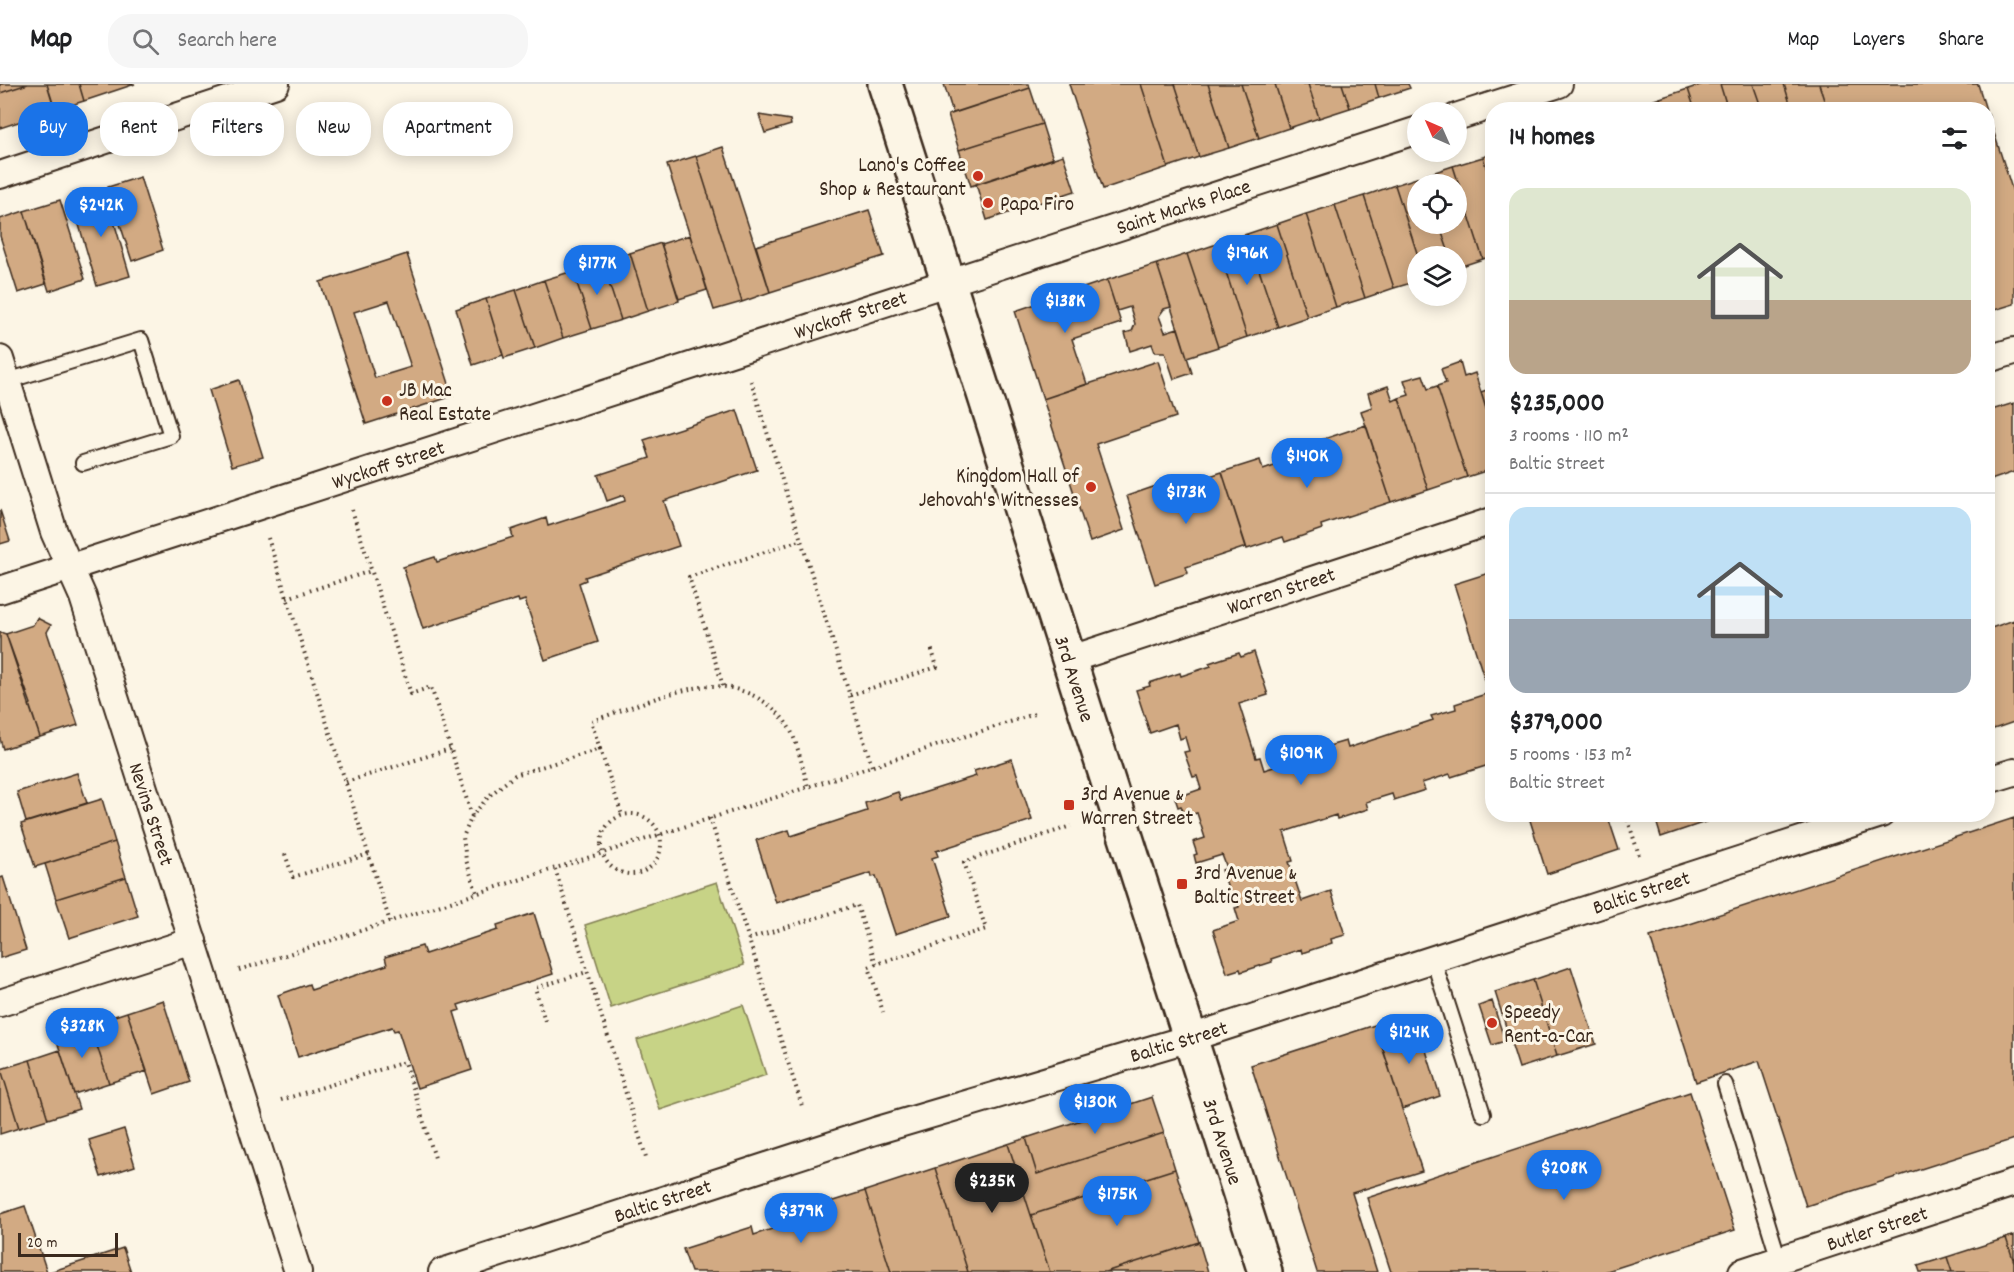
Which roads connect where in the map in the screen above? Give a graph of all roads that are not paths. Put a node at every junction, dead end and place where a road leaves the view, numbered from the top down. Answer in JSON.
{"nodes":[{"id":1,"x":276,"y":84,"type":"edge"},
{"id":2,"x":885,"y":84,"type":"edge"},
{"id":3,"x":1559,"y":84,"type":"edge"},
{"id":4,"x":228,"y":91,"type":"edge"},
{"id":5,"x":1503,"y":102,"type":"edge"},
{"id":6,"x":1485,"y":108,"type":"edge"},
{"id":7,"x":1467,"y":113,"type":"edge"},
{"id":8,"x":1407,"y":134,"type":"edge"},
{"id":9,"x":0,"y":175,"type":"edge"},
{"id":10,"x":948,"y":283,"type":"junction"},
{"id":11,"x":2014,"y":351,"type":"edge"},
{"id":12,"x":1995,"y":358,"type":"edge"},
{"id":13,"x":4,"y":370,"type":"edge"},
{"id":14,"x":83,"y":463,"type":"dead end"},
{"id":15,"x":1485,"y":523,"type":"edge"},
{"id":16,"x":70,"y":567,"type":"junction"},
{"id":17,"x":0,"y":590,"type":"edge"},
{"id":18,"x":1068,"y":660,"type":"junction"},
{"id":19,"x":2014,"y":772,"type":"edge"},
{"id":20,"x":1995,"y":778,"type":"edge"},
{"id":21,"x":1856,"y":822,"type":"edge"},
{"id":22,"x":193,"y":941,"type":"junction"},
{"id":23,"x":1433,"y":959,"type":"junction"},
{"id":24,"x":0,"y":1003,"type":"edge"},
{"id":25,"x":1190,"y":1038,"type":"junction"},
{"id":26,"x":1725,"y":1084,"type":"dead end"},
{"id":27,"x":1483,"y":1114,"type":"dead end"},
{"id":28,"x":2014,"y":1183,"type":"edge"},
{"id":29,"x":1779,"y":1260,"type":"junction"},
{"id":30,"x":298,"y":1272,"type":"edge"},
{"id":31,"x":442,"y":1272,"type":"edge"},
{"id":32,"x":1265,"y":1272,"type":"edge"},
{"id":33,"x":1742,"y":1272,"type":"edge"}],
"edges":[{"from":1,"to":4,"type":"street"},
{"from":2,"to":10,"type":"main road","name":"3rd Avenue"},
{"from":3,"to":5,"type":"street"},
{"from":4,"to":9,"type":"street"},
{"from":6,"to":7,"type":"street"},
{"from":8,"to":10,"type":"street","name":"Saint Marks Place"},
{"from":10,"to":16,"type":"street","name":"Wyckoff Street"},
{"from":10,"to":18,"type":"main road","name":"3rd Avenue"},
{"from":11,"to":12,"type":"street"},
{"from":13,"to":14,"type":"lane"},
{"from":13,"to":16,"type":"street","name":"Nevins Street"},
{"from":15,"to":18,"type":"street","name":"Warren Street"},
{"from":16,"to":17,"type":"street","name":"Wyckoff Street"},
{"from":16,"to":22,"type":"street","name":"Nevins Street"},
{"from":18,"to":25,"type":"main road","name":"3rd Avenue"},
{"from":19,"to":20,"type":"street"},
{"from":21,"to":23,"type":"street","name":"Baltic Street"},
{"from":22,"to":24,"type":"street"},
{"from":22,"to":30,"type":"street","name":"Nevins Street"},
{"from":23,"to":25,"type":"street","name":"Baltic Street"},
{"from":23,"to":27,"type":"lane"},
{"from":25,"to":31,"type":"street","name":"Baltic Street"},
{"from":25,"to":32,"type":"main road","name":"3rd Avenue"},
{"from":26,"to":29,"type":"lane"},
{"from":28,"to":29,"type":"street","name":"Butler Street"},
{"from":29,"to":33,"type":"street","name":"Butler Street"}]}
